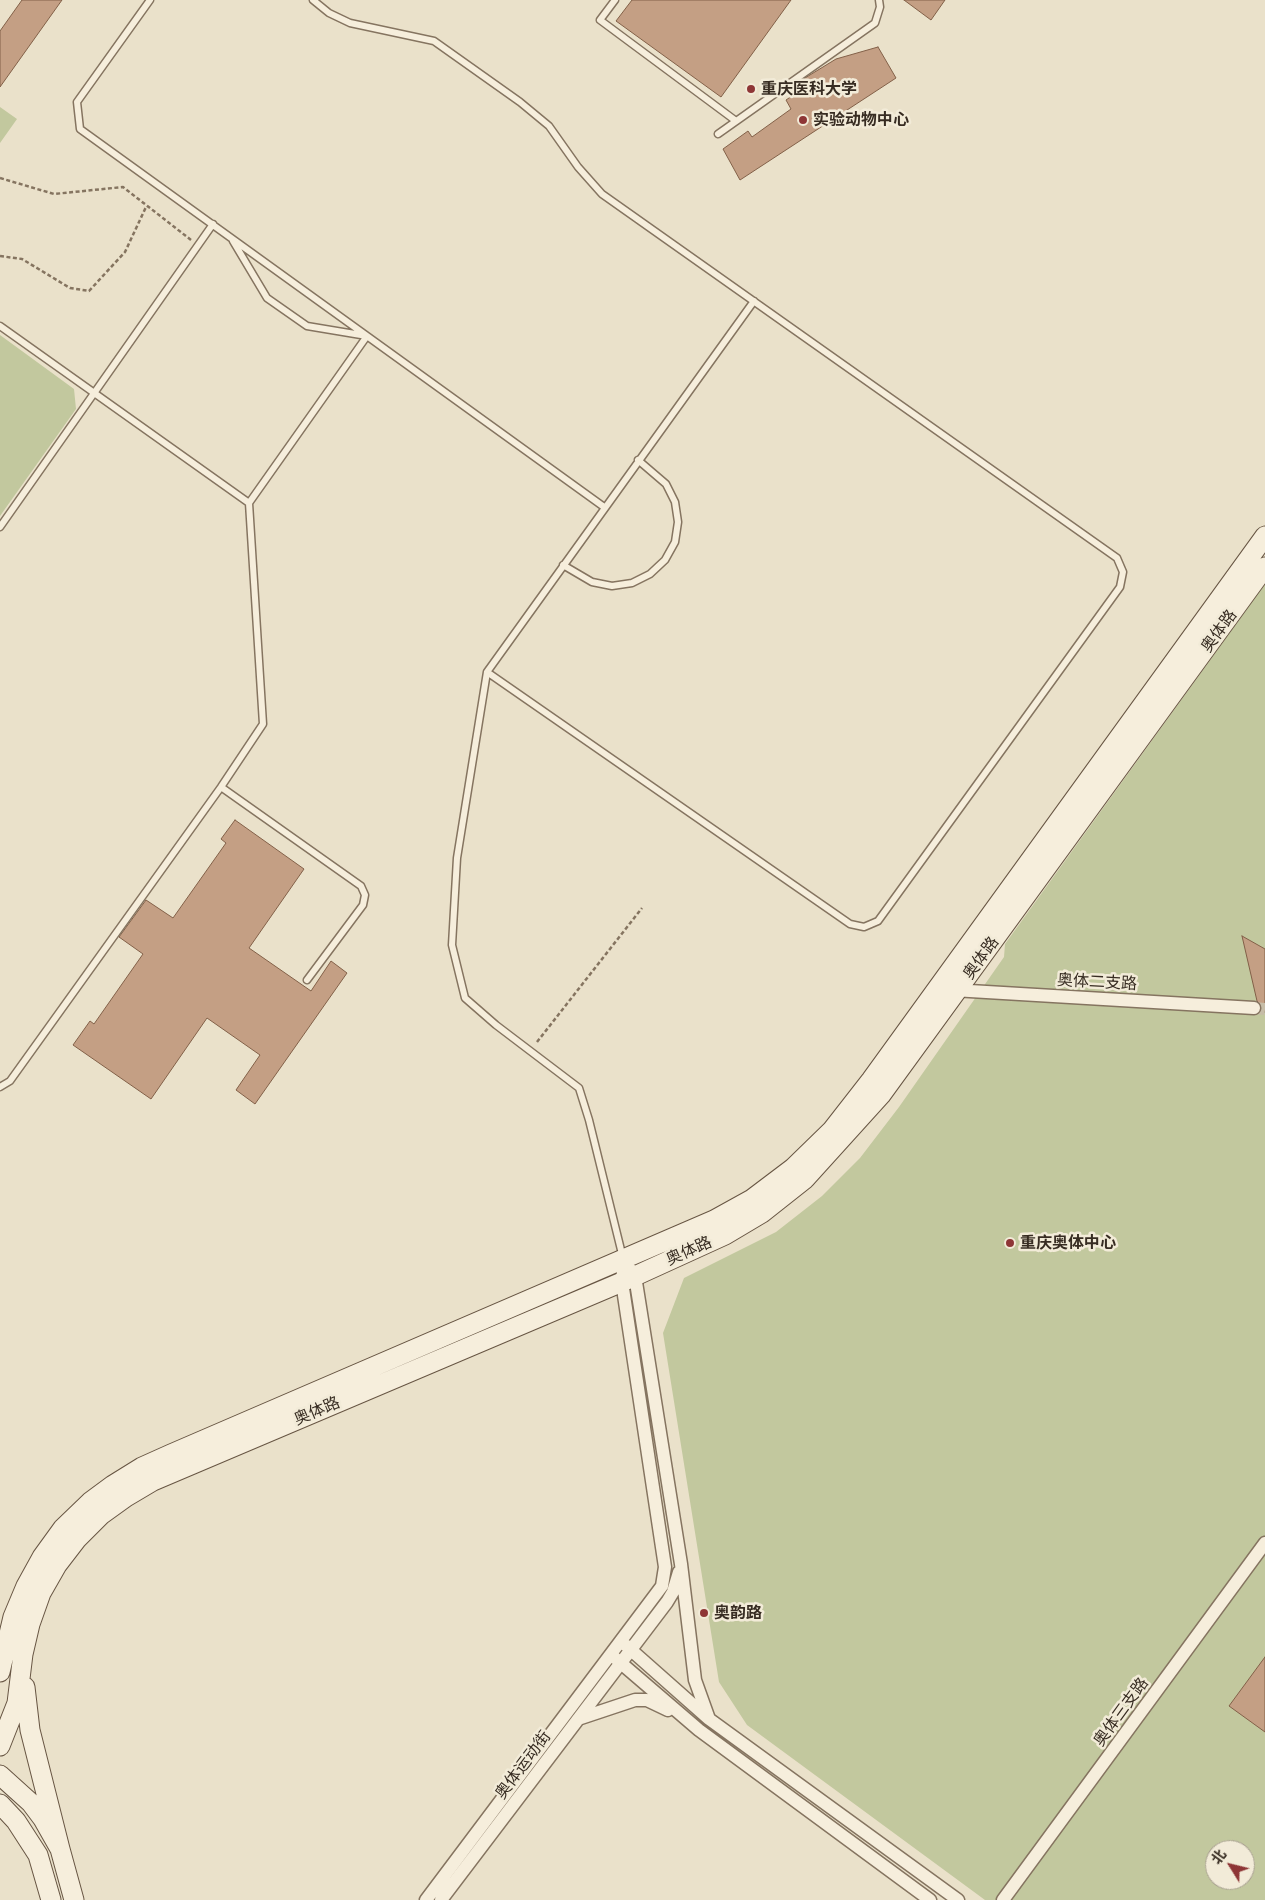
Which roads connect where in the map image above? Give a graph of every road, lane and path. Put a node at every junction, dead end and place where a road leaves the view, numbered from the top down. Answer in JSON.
{"nodes":[{"id":1,"x":150,"y":0,"type":"edge"},
{"id":2,"x":313,"y":0,"type":"edge"},
{"id":3,"x":615,"y":0,"type":"edge"},
{"id":4,"x":879,"y":0,"type":"edge"},
{"id":5,"x":736,"y":121,"type":"junction"},
{"id":6,"x":718,"y":134,"type":"dead end"},
{"id":7,"x":0,"y":178,"type":"edge"},
{"id":8,"x":146,"y":206,"type":"junction"},
{"id":9,"x":213,"y":224,"type":"junction"},
{"id":10,"x":231,"y":238,"type":"junction"},
{"id":11,"x":198,"y":245,"type":"junction"},
{"id":12,"x":0,"y":256,"type":"edge"},
{"id":13,"x":754,"y":301,"type":"junction"},
{"id":14,"x":0,"y":326,"type":"edge"},
{"id":15,"x":367,"y":336,"type":"junction"},
{"id":16,"x":95,"y":393,"type":"junction"},
{"id":17,"x":638,"y":460,"type":"junction"},
{"id":18,"x":249,"y":503,"type":"junction"},
{"id":19,"x":604,"y":507,"type":"junction"},
{"id":20,"x":0,"y":527,"type":"edge"},
{"id":21,"x":1265,"y":536,"type":"edge"},
{"id":22,"x":563,"y":565,"type":"junction"},
{"id":23,"x":1265,"y":567,"type":"edge"},
{"id":24,"x":487,"y":672,"type":"junction"},
{"id":25,"x":221,"y":787,"type":"junction"},
{"id":26,"x":642,"y":908,"type":"dead end"},
{"id":27,"x":307,"y":980,"type":"dead end"},
{"id":28,"x":938,"y":990,"type":"junction"},
{"id":29,"x":958,"y":990,"type":"junction"},
{"id":30,"x":1254,"y":1008,"type":"tunnel mouth"},
{"id":31,"x":530,"y":1051,"type":"junction"},
{"id":32,"x":0,"y":1087,"type":"edge"},
{"id":33,"x":624,"y":1259,"type":"junction"},
{"id":34,"x":628,"y":1279,"type":"junction"},
{"id":35,"x":1265,"y":1543,"type":"edge"},
{"id":36,"x":681,"y":1564,"type":"junction"},
{"id":37,"x":626,"y":1646,"type":"junction"},
{"id":38,"x":23,"y":1654,"type":"junction"},
{"id":39,"x":2,"y":1656,"type":"edge"},
{"id":40,"x":616,"y":1659,"type":"junction"},
{"id":41,"x":0,"y":1672,"type":"edge"},
{"id":42,"x":578,"y":1719,"type":"junction"},
{"id":43,"x":709,"y":1719,"type":"junction"},
{"id":44,"x":699,"y":1730,"type":"junction"},
{"id":45,"x":0,"y":1746,"type":"edge"},
{"id":46,"x":0,"y":1775,"type":"edge"},
{"id":47,"x":0,"y":1804,"type":"edge"},
{"id":48,"x":60,"y":1849,"type":"junction"},
{"id":49,"x":51,"y":1900,"type":"edge"},
{"id":50,"x":74,"y":1900,"type":"edge"},
{"id":51,"x":426,"y":1900,"type":"edge"},
{"id":52,"x":441,"y":1900,"type":"edge"},
{"id":53,"x":930,"y":1900,"type":"edge"},
{"id":54,"x":958,"y":1900,"type":"edge"},
{"id":55,"x":1004,"y":1900,"type":"edge"}],
"edges":[{"from":1,"to":9,"type":"lane"},
{"from":2,"to":13,"type":"lane"},
{"from":3,"to":5,"type":"lane"},
{"from":4,"to":5,"type":"lane"},
{"from":5,"to":6,"type":"lane"},
{"from":7,"to":8,"type":"path"},
{"from":8,"to":11,"type":"path"},
{"from":8,"to":12,"type":"path"},
{"from":9,"to":10,"type":"lane"},
{"from":9,"to":11,"type":"lane"},
{"from":10,"to":15,"type":"lane"},
{"from":10,"to":15,"type":"lane"},
{"from":11,"to":16,"type":"lane"},
{"from":13,"to":17,"type":"lane"},
{"from":13,"to":24,"type":"lane"},
{"from":14,"to":16,"type":"lane"},
{"from":15,"to":18,"type":"lane"},
{"from":15,"to":19,"type":"lane"},
{"from":16,"to":18,"type":"lane"},
{"from":16,"to":20,"type":"lane"},
{"from":17,"to":19,"type":"lane"},
{"from":17,"to":22,"type":"lane"},
{"from":18,"to":25,"type":"lane"},
{"from":19,"to":22,"type":"lane"},
{"from":21,"to":28,"type":"main road","name":"奥体路"},
{"from":22,"to":24,"type":"lane"},
{"from":23,"to":29,"type":"main road","name":"奥体路"},
{"from":24,"to":31,"type":"lane"},
{"from":25,"to":27,"type":"lane"},
{"from":25,"to":32,"type":"lane"},
{"from":26,"to":31,"type":"path"},
{"from":28,"to":29,"type":"street","name":"奥体二支路"},
{"from":28,"to":33,"type":"main road","name":"奥体路"},
{"from":29,"to":30,"type":"street","name":"奥体二支路"},
{"from":29,"to":34,"type":"main road","name":"奥体路"},
{"from":31,"to":33,"type":"lane"},
{"from":33,"to":34,"type":"street"},
{"from":33,"to":39,"type":"main road","name":"奥体路"},
{"from":34,"to":36,"type":"street"},
{"from":34,"to":37,"type":"street"},
{"from":34,"to":38,"type":"main road","name":"奥体路"},
{"from":35,"to":55,"type":"street","name":"奥体三支路"},
{"from":36,"to":37,"type":"street"},
{"from":36,"to":43,"type":"street"},
{"from":37,"to":40,"type":"street","name":"奥体运动街"},
{"from":37,"to":43,"type":"street"},
{"from":38,"to":45,"type":"main road","name":"奥体路"},
{"from":38,"to":48,"type":"main road"},
{"from":39,"to":41,"type":"main road","name":"奥体路"},
{"from":40,"to":42,"type":"street","name":"奥体运动街"},
{"from":40,"to":44,"type":"street"},
{"from":40,"to":51,"type":"street","name":"奥体运动街"},
{"from":42,"to":44,"type":"street"},
{"from":42,"to":52,"type":"street","name":"奥体运动街"},
{"from":43,"to":54,"type":"street"},
{"from":44,"to":53,"type":"street"},
{"from":46,"to":48,"type":"main road"},
{"from":47,"to":49,"type":"main road"},
{"from":48,"to":50,"type":"main road"}]}
